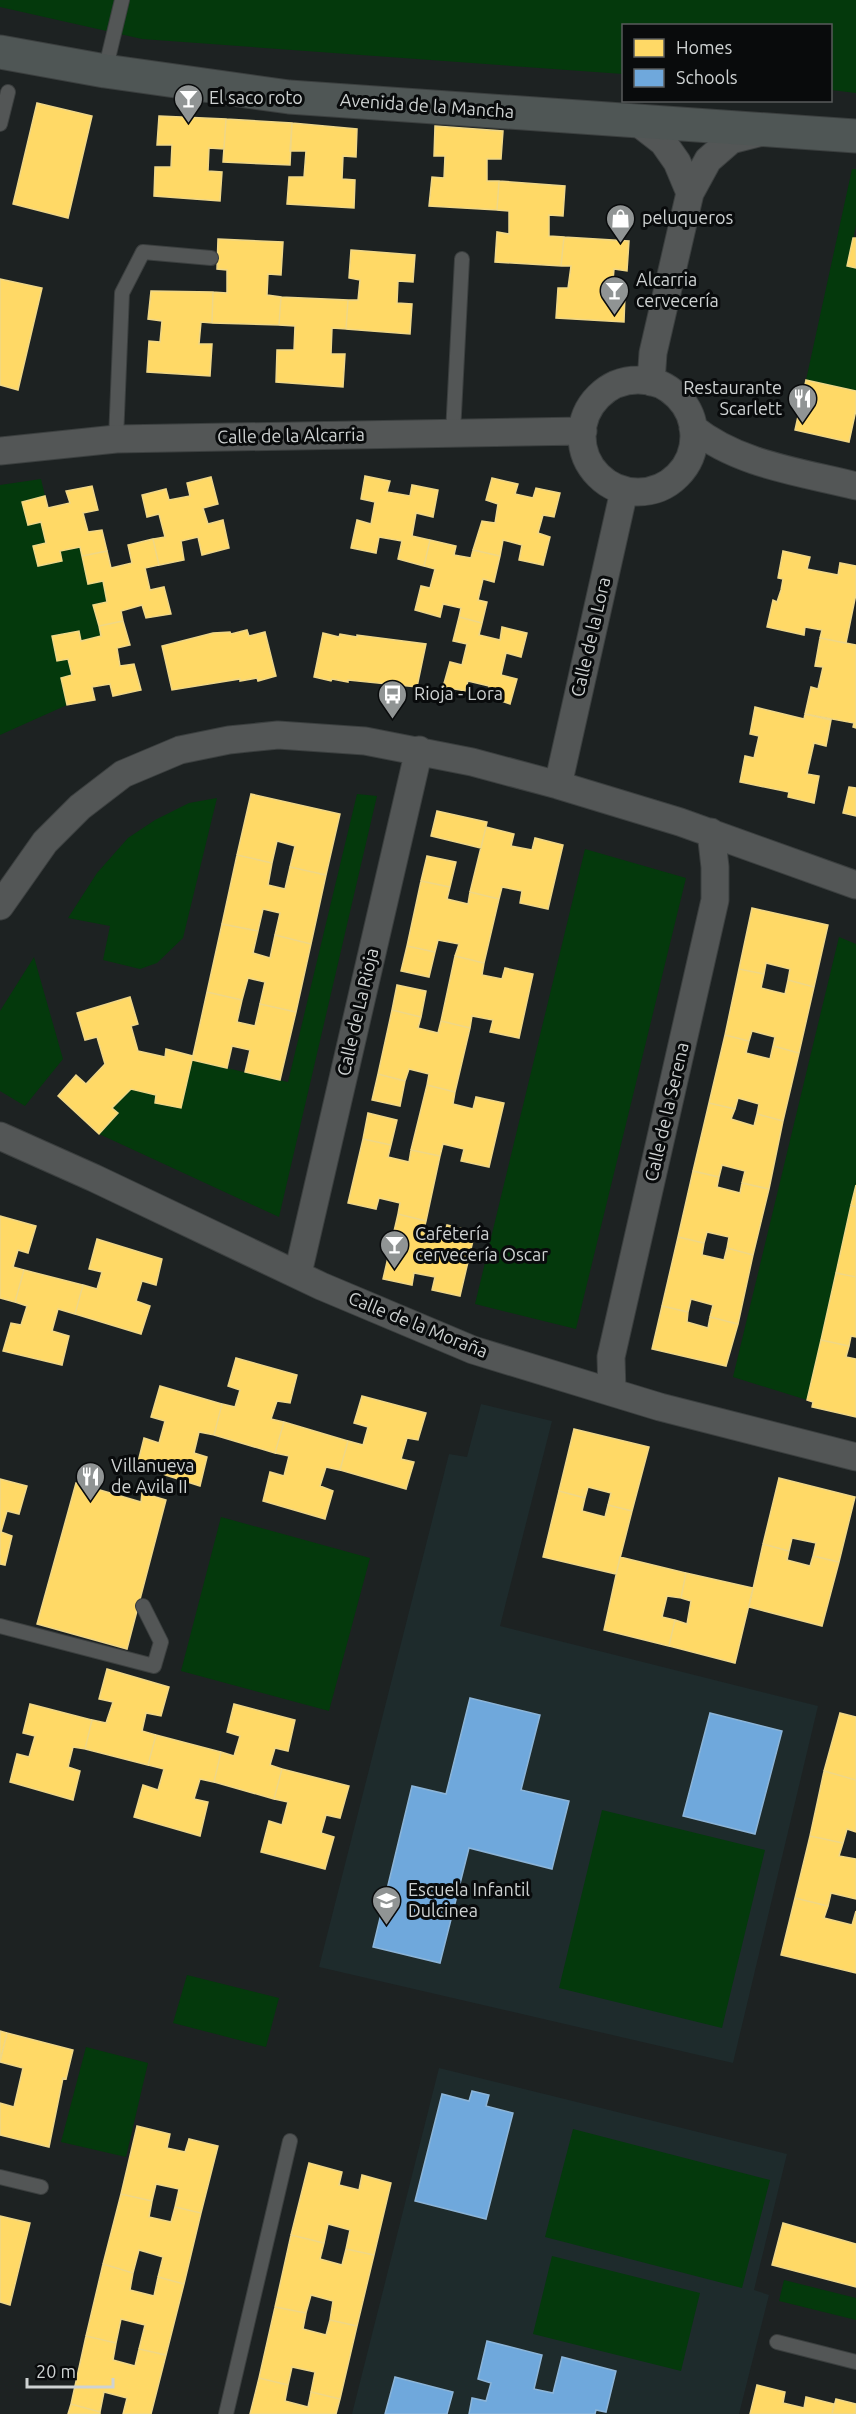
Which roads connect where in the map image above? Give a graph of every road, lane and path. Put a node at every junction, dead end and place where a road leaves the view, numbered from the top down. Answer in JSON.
{"nodes":[{"id":1,"x":122,"y":0,"type":"edge"},
{"id":2,"x":0,"y":52,"type":"edge"},
{"id":3,"x":105,"y":71,"type":"junction"},
{"id":4,"x":8,"y":92,"type":"dead end"},
{"id":5,"x":636,"y":121,"type":"junction"},
{"id":6,"x":0,"y":124,"type":"edge"},
{"id":7,"x":768,"y":130,"type":"junction"},
{"id":8,"x":856,"y":136,"type":"edge"},
{"id":9,"x":690,"y":193,"type":"junction"},
{"id":10,"x":211,"y":258,"type":"dead end"},
{"id":11,"x":462,"y":259,"type":"dead end"},
{"id":12,"x":651,"y":382,"type":"junction"},
{"id":13,"x":693,"y":428,"type":"junction"},
{"id":14,"x":583,"y":431,"type":"junction"},
{"id":15,"x":453,"y":433,"type":"junction"},
{"id":16,"x":116,"y":439,"type":"junction"},
{"id":17,"x":0,"y":451,"type":"edge"},
{"id":18,"x":856,"y":486,"type":"edge"},
{"id":19,"x":624,"y":490,"type":"junction"},
{"id":20,"x":419,"y":750,"type":"junction"},
{"id":21,"x":558,"y":784,"type":"junction"},
{"id":22,"x":711,"y":832,"type":"junction"},
{"id":23,"x":856,"y":885,"type":"edge"},
{"id":24,"x":0,"y":906,"type":"edge"},
{"id":25,"x":0,"y":1136,"type":"edge"},
{"id":26,"x":298,"y":1273,"type":"junction"},
{"id":27,"x":612,"y":1392,"type":"junction"},
{"id":28,"x":856,"y":1457,"type":"edge"},
{"id":29,"x":143,"y":1606,"type":"dead end"},
{"id":30,"x":0,"y":1626,"type":"edge"},
{"id":31,"x":290,"y":2141,"type":"dead end"},
{"id":32,"x":0,"y":2177,"type":"edge"},
{"id":33,"x":40,"y":2187,"type":"dead end"},
{"id":34,"x":777,"y":2342,"type":"dead end"},
{"id":35,"x":856,"y":2362,"type":"edge"},
{"id":36,"x":226,"y":2414,"type":"edge"}],
"edges":[{"from":1,"to":3,"type":"lane"},
{"from":2,"to":3,"type":"main road","name":"Avenida de la Mancha"},
{"from":3,"to":5,"type":"main road","name":"Avenida de la Mancha"},
{"from":4,"to":6,"type":"lane"},
{"from":5,"to":7,"type":"main road","name":"Avenida de la Mancha"},
{"from":5,"to":9,"type":"street"},
{"from":7,"to":8,"type":"main road","name":"Avenida de la Mancha"},
{"from":7,"to":9,"type":"street"},
{"from":9,"to":12,"type":"street"},
{"from":10,"to":16,"type":"lane"},
{"from":11,"to":15,"type":"lane"},
{"from":12,"to":13,"type":"street"},
{"from":12,"to":14,"type":"street"},
{"from":13,"to":18,"type":"street"},
{"from":13,"to":19,"type":"street"},
{"from":14,"to":15,"type":"street","name":"Calle de la Alcarria"},
{"from":14,"to":19,"type":"street"},
{"from":15,"to":16,"type":"street","name":"Calle de la Alcarria"},
{"from":16,"to":17,"type":"street","name":"Calle de la Alcarria"},
{"from":19,"to":21,"type":"street","name":"Calle de la Lora"},
{"from":20,"to":21,"type":"street"},
{"from":20,"to":24,"type":"street"},
{"from":20,"to":26,"type":"street","name":"Calle de La Rioja"},
{"from":21,"to":22,"type":"street"},
{"from":22,"to":23,"type":"street"},
{"from":22,"to":27,"type":"street","name":"Calle de la Serena"},
{"from":25,"to":26,"type":"street","name":"Calle de la Moraña"},
{"from":26,"to":27,"type":"street","name":"Calle de la Moraña"},
{"from":27,"to":28,"type":"street","name":"Calle de la Moraña"},
{"from":29,"to":30,"type":"lane"},
{"from":31,"to":36,"type":"lane"},
{"from":32,"to":33,"type":"lane"},
{"from":34,"to":35,"type":"lane"}]}
